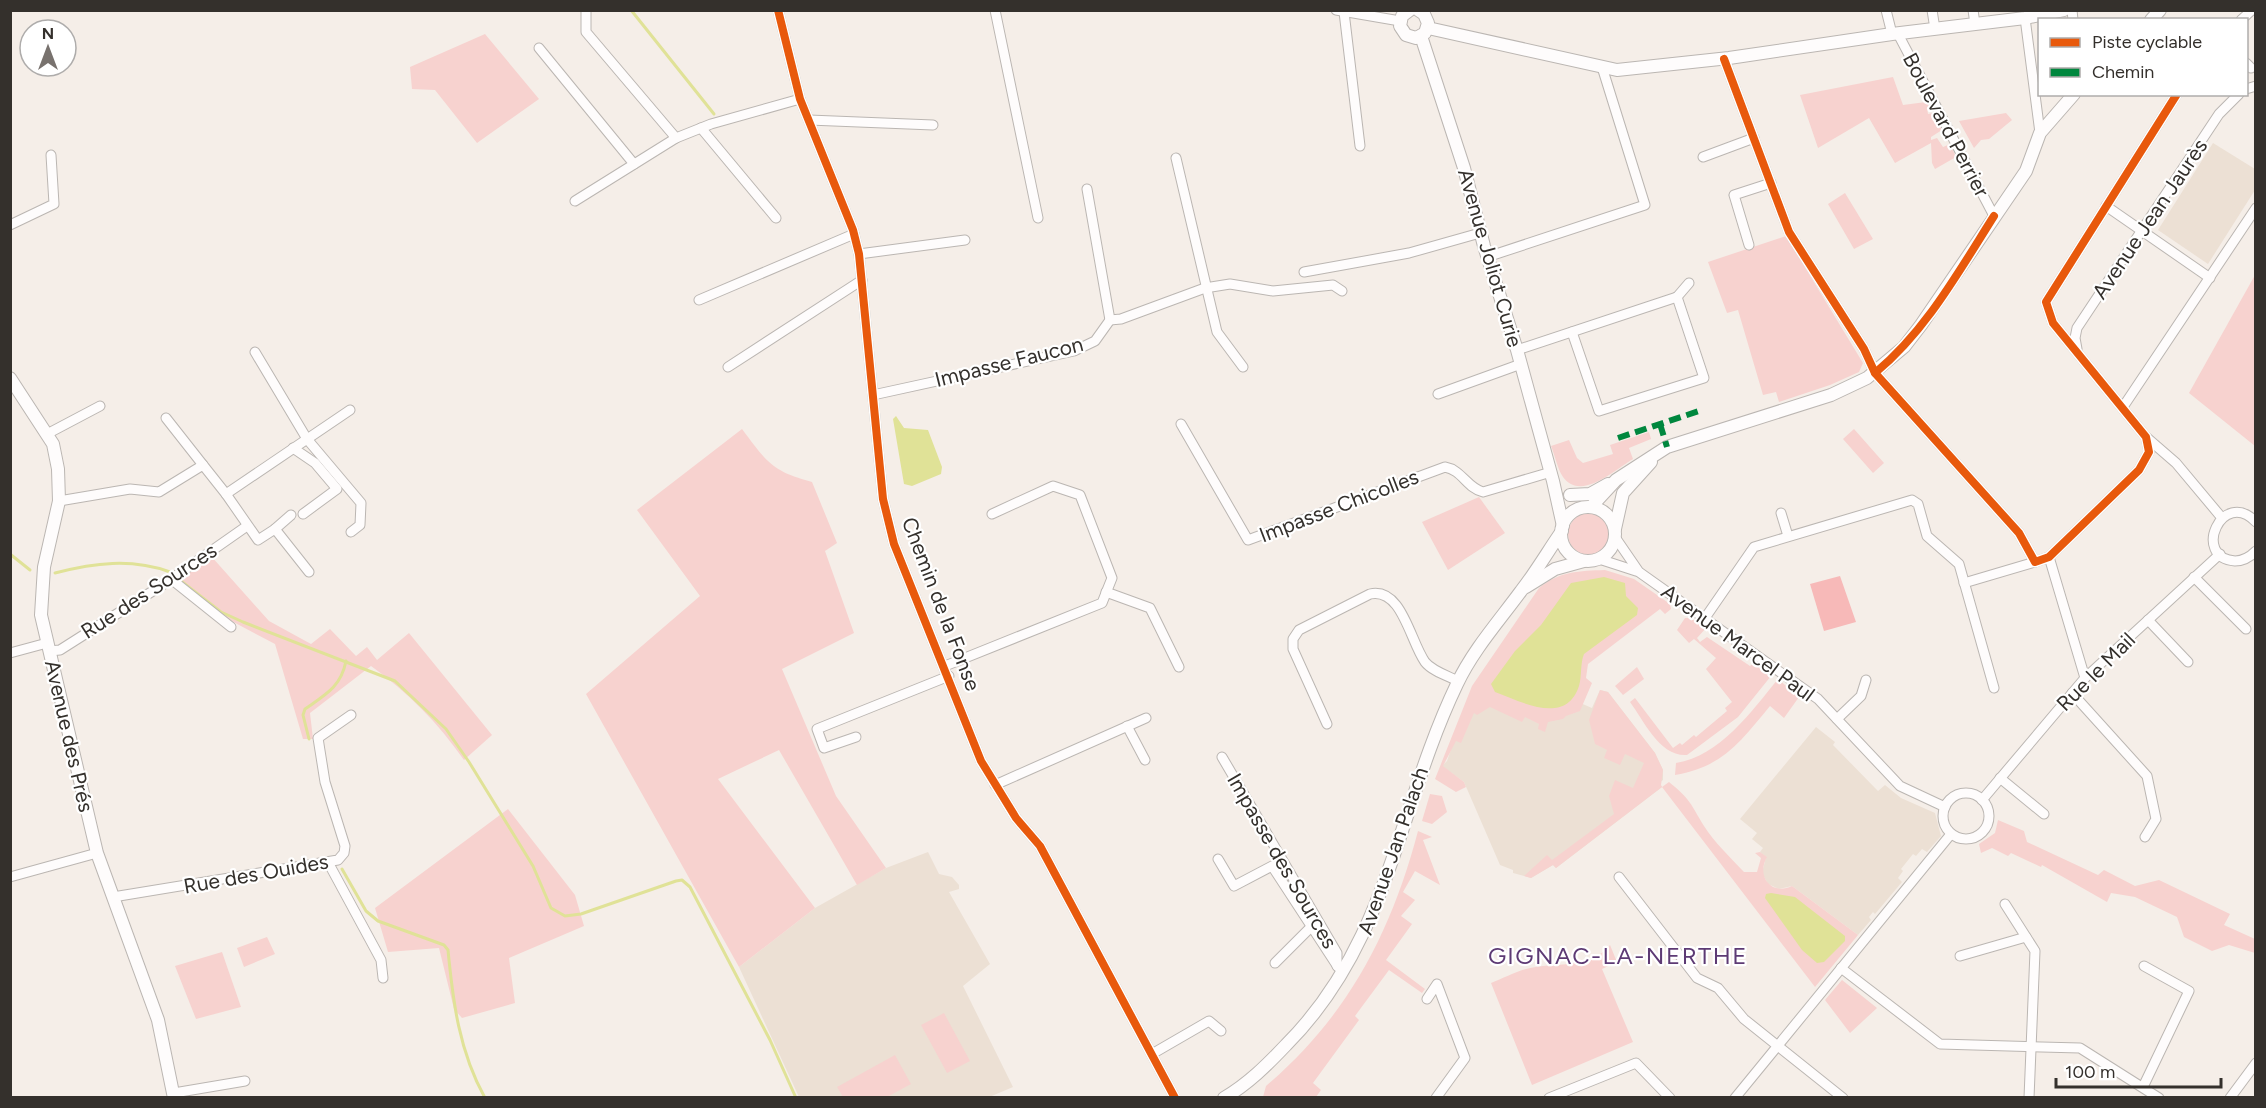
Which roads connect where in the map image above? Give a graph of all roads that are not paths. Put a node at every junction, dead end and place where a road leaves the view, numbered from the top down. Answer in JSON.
{"nodes":[{"id":1,"x":586,"y":10,"type":"edge"},
{"id":2,"x":778,"y":10,"type":"edge"},
{"id":3,"x":995,"y":10,"type":"edge"},
{"id":4,"x":1410,"y":10,"type":"edge"},
{"id":5,"x":1418,"y":10,"type":"edge"},
{"id":6,"x":1886,"y":10,"type":"edge"},
{"id":7,"x":1932,"y":10,"type":"edge"},
{"id":8,"x":1973,"y":10,"type":"edge"},
{"id":9,"x":2064,"y":10,"type":"edge"},
{"id":10,"x":1340,"y":11,"type":"edge"},
{"id":11,"x":2025,"y":18,"type":"junction"},
{"id":12,"x":1400,"y":21,"type":"junction"},
{"id":13,"x":1975,"y":24,"type":"junction"},
{"id":14,"x":1935,"y":29,"type":"junction"},
{"id":15,"x":1424,"y":32,"type":"junction"},
{"id":16,"x":1895,"y":34,"type":"junction"},
{"id":17,"x":539,"y":48,"type":"dead end"},
{"id":18,"x":1724,"y":58,"type":"junction"},
{"id":19,"x":1602,"y":67,"type":"junction"},
{"id":20,"x":2072,"y":96,"type":"edge"},
{"id":21,"x":2176,"y":96,"type":"edge"},
{"id":22,"x":2237,"y":96,"type":"edge"},
{"id":23,"x":800,"y":99,"type":"junction"},
{"id":24,"x":809,"y":120,"type":"junction"},
{"id":25,"x":933,"y":125,"type":"dead end"},
{"id":26,"x":701,"y":128,"type":"junction"},
{"id":27,"x":2040,"y":133,"type":"junction"},
{"id":28,"x":676,"y":138,"type":"junction"},
{"id":29,"x":1754,"y":138,"type":"junction"},
{"id":30,"x":1360,"y":146,"type":"dead end"},
{"id":31,"x":51,"y":154,"type":"dead end"},
{"id":32,"x":1702,"y":157,"type":"dead end"},
{"id":33,"x":1176,"y":158,"type":"dead end"},
{"id":34,"x":634,"y":164,"type":"junction"},
{"id":35,"x":1772,"y":183,"type":"junction"},
{"id":36,"x":1087,"y":189,"type":"dead end"},
{"id":37,"x":575,"y":201,"type":"dead end"},
{"id":38,"x":2106,"y":206,"type":"junction"},
{"id":39,"x":2256,"y":208,"type":"edge"},
{"id":40,"x":1994,"y":216,"type":"junction"},
{"id":41,"x":776,"y":218,"type":"dead end"},
{"id":42,"x":1038,"y":218,"type":"dead end"},
{"id":43,"x":10,"y":225,"type":"edge"},
{"id":44,"x":2141,"y":231,"type":"junction"},
{"id":45,"x":1480,"y":233,"type":"junction"},
{"id":46,"x":854,"y":234,"type":"junction"},
{"id":47,"x":965,"y":240,"type":"dead end"},
{"id":48,"x":1749,"y":245,"type":"dead end"},
{"id":49,"x":859,"y":254,"type":"junction"},
{"id":50,"x":1487,"y":257,"type":"junction"},
{"id":51,"x":1304,"y":272,"type":"dead end"},
{"id":52,"x":2210,"y":278,"type":"junction"},
{"id":53,"x":862,"y":280,"type":"junction"},
{"id":54,"x":1689,"y":283,"type":"dead end"},
{"id":55,"x":1206,"y":288,"type":"junction"},
{"id":56,"x":1342,"y":291,"type":"dead end"},
{"id":57,"x":1677,"y":297,"type":"junction"},
{"id":58,"x":699,"y":300,"type":"dead end"},
{"id":59,"x":1110,"y":320,"type":"junction"},
{"id":60,"x":1572,"y":332,"type":"junction"},
{"id":61,"x":1517,"y":350,"type":"junction"},
{"id":62,"x":2077,"y":350,"type":"junction"},
{"id":63,"x":255,"y":352,"type":"dead end"},
{"id":64,"x":1521,"y":364,"type":"junction"},
{"id":65,"x":728,"y":367,"type":"dead end"},
{"id":66,"x":1243,"y":367,"type":"dead end"},
{"id":67,"x":1875,"y":373,"type":"junction"},
{"id":68,"x":10,"y":378,"type":"edge"},
{"id":69,"x":1438,"y":394,"type":"dead end"},
{"id":70,"x":873,"y":395,"type":"junction"},
{"id":71,"x":100,"y":406,"type":"dead end"},
{"id":72,"x":2123,"y":407,"type":"junction"},
{"id":73,"x":350,"y":410,"type":"dead end"},
{"id":74,"x":166,"y":418,"type":"dead end"},
{"id":75,"x":1181,"y":424,"type":"dead end"},
{"id":76,"x":47,"y":434,"type":"junction"},
{"id":77,"x":2146,"y":437,"type":"junction"},
{"id":78,"x":307,"y":439,"type":"junction"},
{"id":79,"x":1667,"y":447,"type":"junction"},
{"id":80,"x":294,"y":448,"type":"junction"},
{"id":81,"x":203,"y":465,"type":"junction"},
{"id":82,"x":1552,"y":476,"type":"junction"},
{"id":83,"x":1616,"y":480,"type":"junction"},
{"id":84,"x":226,"y":494,"type":"junction"},
{"id":85,"x":1570,"y":495,"type":"junction"},
{"id":86,"x":59,"y":501,"type":"junction"},
{"id":87,"x":1588,"y":507,"type":"junction"},
{"id":88,"x":1781,"y":513,"type":"dead end"},
{"id":89,"x":303,"y":514,"type":"dead end"},
{"id":90,"x":992,"y":514,"type":"dead end"},
{"id":91,"x":291,"y":515,"type":"dead end"},
{"id":92,"x":2222,"y":518,"type":"junction"},
{"id":93,"x":2256,"y":522,"type":"edge"},
{"id":94,"x":247,"y":526,"type":"junction"},
{"id":95,"x":275,"y":529,"type":"junction"},
{"id":96,"x":1562,"y":529,"type":"junction"},
{"id":97,"x":351,"y":531,"type":"dead end"},
{"id":98,"x":1615,"y":533,"type":"junction"},
{"id":99,"x":1788,"y":536,"type":"junction"},
{"id":100,"x":2256,"y":551,"type":"edge"},
{"id":101,"x":2220,"y":554,"type":"junction"},
{"id":102,"x":2049,"y":557,"type":"junction"},
{"id":103,"x":1599,"y":559,"type":"junction"},
{"id":104,"x":1584,"y":561,"type":"junction"},
{"id":105,"x":2035,"y":562,"type":"junction"},
{"id":106,"x":309,"y":572,"type":"dead end"},
{"id":107,"x":1639,"y":572,"type":"junction"},
{"id":108,"x":2194,"y":577,"type":"junction"},
{"id":109,"x":171,"y":579,"type":"junction"},
{"id":110,"x":1964,"y":584,"type":"junction"},
{"id":111,"x":1522,"y":590,"type":"junction"},
{"id":112,"x":1106,"y":592,"type":"junction"},
{"id":113,"x":1705,"y":618,"type":"junction"},
{"id":114,"x":2148,"y":620,"type":"junction"},
{"id":115,"x":231,"y":627,"type":"dead end"},
{"id":116,"x":2246,"y":629,"type":"dead end"},
{"id":117,"x":48,"y":647,"type":"junction"},
{"id":118,"x":10,"y":653,"type":"edge"},
{"id":119,"x":2188,"y":662,"type":"dead end"},
{"id":120,"x":945,"y":666,"type":"junction"},
{"id":121,"x":1179,"y":667,"type":"dead end"},
{"id":122,"x":949,"y":676,"type":"junction"},
{"id":123,"x":2085,"y":678,"type":"junction"},
{"id":124,"x":1866,"y":680,"type":"dead end"},
{"id":125,"x":1458,"y":681,"type":"junction"},
{"id":126,"x":1994,"y":688,"type":"dead end"},
{"id":127,"x":2072,"y":693,"type":"junction"},
{"id":128,"x":351,"y":715,"type":"dead end"},
{"id":129,"x":1146,"y":718,"type":"dead end"},
{"id":130,"x":1838,"y":719,"type":"junction"},
{"id":131,"x":1327,"y":724,"type":"dead end"},
{"id":132,"x":1127,"y":726,"type":"junction"},
{"id":133,"x":856,"y":737,"type":"dead end"},
{"id":134,"x":1222,"y":757,"type":"dead end"},
{"id":135,"x":1145,"y":760,"type":"dead end"},
{"id":136,"x":2000,"y":778,"type":"junction"},
{"id":137,"x":995,"y":785,"type":"junction"},
{"id":138,"x":1982,"y":800,"type":"junction"},
{"id":139,"x":1945,"y":807,"type":"junction"},
{"id":140,"x":2044,"y":814,"type":"dead end"},
{"id":141,"x":1951,"y":834,"type":"junction"},
{"id":142,"x":2145,"y":837,"type":"dead end"},
{"id":143,"x":97,"y":853,"type":"junction"},
{"id":144,"x":1218,"y":859,"type":"dead end"},
{"id":145,"x":328,"y":864,"type":"junction"},
{"id":146,"x":10,"y":877,"type":"edge"},
{"id":147,"x":1619,"y":877,"type":"dead end"},
{"id":148,"x":113,"y":897,"type":"junction"},
{"id":149,"x":2005,"y":904,"type":"dead end"},
{"id":150,"x":1311,"y":927,"type":"junction"},
{"id":151,"x":2026,"y":937,"type":"junction"},
{"id":152,"x":1960,"y":956,"type":"dead end"},
{"id":153,"x":1275,"y":963,"type":"dead end"},
{"id":154,"x":2144,"y":966,"type":"dead end"},
{"id":155,"x":1841,"y":968,"type":"junction"},
{"id":156,"x":1340,"y":970,"type":"junction"},
{"id":157,"x":383,"y":978,"type":"dead end"},
{"id":158,"x":1427,"y":999,"type":"dead end"},
{"id":159,"x":1221,"y":1031,"type":"dead end"},
{"id":160,"x":1778,"y":1045,"type":"junction"},
{"id":161,"x":2031,"y":1048,"type":"junction"},
{"id":162,"x":1152,"y":1054,"type":"junction"},
{"id":163,"x":2256,"y":1063,"type":"edge"},
{"id":164,"x":245,"y":1081,"type":"dead end"},
{"id":165,"x":2143,"y":1087,"type":"junction"},
{"id":166,"x":174,"y":1095,"type":"edge"},
{"id":167,"x":1234,"y":1095,"type":"edge"},
{"id":168,"x":1176,"y":1097,"type":"edge"},
{"id":169,"x":1436,"y":1098,"type":"edge"},
{"id":170,"x":1549,"y":1098,"type":"edge"},
{"id":171,"x":1670,"y":1098,"type":"edge"},
{"id":172,"x":1735,"y":1098,"type":"edge"},
{"id":173,"x":1843,"y":1098,"type":"edge"},
{"id":174,"x":2029,"y":1098,"type":"edge"},
{"id":175,"x":2159,"y":1098,"type":"edge"},
{"id":176,"x":2230,"y":1098,"type":"edge"}],
"edges":[{"from":1,"to":28,"type":"street"},
{"from":2,"to":23,"type":"street","name":"Chemin de la Fonse"},
{"from":3,"to":42,"type":"street"},
{"from":4,"to":12,"type":"street"},
{"from":5,"to":15,"type":"street","name":"Avenue Joliot Curie"},
{"from":6,"to":16,"type":"street","name":"Boulevard Perrier"},
{"from":7,"to":14,"type":"street"},
{"from":8,"to":13,"type":"street"},
{"from":9,"to":11,"type":"street"},
{"from":10,"to":12,"type":"street"},
{"from":10,"to":30,"type":"street"},
{"from":11,"to":13,"type":"street"},
{"from":11,"to":27,"type":"street"},
{"from":12,"to":15,"type":"street"},
{"from":13,"to":14,"type":"street"},
{"from":14,"to":16,"type":"street"},
{"from":15,"to":19,"type":"street"},
{"from":15,"to":45,"type":"street","name":"Avenue Joliot Curie"},
{"from":16,"to":18,"type":"street"},
{"from":16,"to":40,"type":"street","name":"Boulevard Perrier"},
{"from":17,"to":34,"type":"street"},
{"from":18,"to":19,"type":"street"},
{"from":18,"to":29,"type":"street"},
{"from":19,"to":50,"type":"street"},
{"from":20,"to":27,"type":"street"},
{"from":21,"to":38,"type":"street"},
{"from":22,"to":44,"type":"street","name":"Avenue Jean Jaurès"},
{"from":23,"to":24,"type":"street","name":"Chemin de la Fonse"},
{"from":23,"to":26,"type":"street"},
{"from":24,"to":25,"type":"street"},
{"from":24,"to":46,"type":"street","name":"Chemin de la Fonse"},
{"from":26,"to":28,"type":"street"},
{"from":26,"to":41,"type":"street"},
{"from":27,"to":40,"type":"street"},
{"from":28,"to":34,"type":"street"},
{"from":29,"to":32,"type":"street"},
{"from":29,"to":35,"type":"street"},
{"from":31,"to":43,"type":"street"},
{"from":33,"to":55,"type":"street"},
{"from":34,"to":37,"type":"street"},
{"from":35,"to":48,"type":"street"},
{"from":35,"to":67,"type":"street"},
{"from":36,"to":59,"type":"street"},
{"from":38,"to":44,"type":"street"},
{"from":38,"to":62,"type":"street"},
{"from":39,"to":52,"type":"street"},
{"from":40,"to":67,"type":"street"},
{"from":44,"to":52,"type":"street"},
{"from":44,"to":62,"type":"street","name":"Avenue Jean Jaurès"},
{"from":45,"to":50,"type":"street","name":"Avenue Joliot Curie"},
{"from":45,"to":51,"type":"street"},
{"from":46,"to":49,"type":"street","name":"Chemin de la Fonse"},
{"from":46,"to":58,"type":"street"},
{"from":47,"to":49,"type":"street"},
{"from":49,"to":53,"type":"street","name":"Chemin de la Fonse"},
{"from":50,"to":61,"type":"street","name":"Avenue Joliot Curie"},
{"from":52,"to":72,"type":"street"},
{"from":53,"to":65,"type":"street"},
{"from":53,"to":70,"type":"street","name":"Chemin de la Fonse"},
{"from":54,"to":57,"type":"street"},
{"from":55,"to":56,"type":"street"},
{"from":55,"to":59,"type":"street"},
{"from":55,"to":66,"type":"street"},
{"from":57,"to":60,"type":"street"},
{"from":57,"to":60,"type":"street"},
{"from":59,"to":70,"type":"street","name":"Impasse Faucon"},
{"from":60,"to":61,"type":"street"},
{"from":61,"to":64,"type":"street","name":"Avenue Joliot Curie"},
{"from":62,"to":72,"type":"street"},
{"from":63,"to":78,"type":"street"},
{"from":64,"to":69,"type":"street"},
{"from":64,"to":82,"type":"street","name":"Avenue Joliot Curie"},
{"from":67,"to":79,"type":"street"},
{"from":67,"to":105,"type":"street"},
{"from":68,"to":76,"type":"street","name":"Avenue des Prés"},
{"from":70,"to":120,"type":"street","name":"Chemin de la Fonse"},
{"from":71,"to":76,"type":"street"},
{"from":72,"to":77,"type":"street"},
{"from":73,"to":78,"type":"street"},
{"from":74,"to":81,"type":"street"},
{"from":75,"to":82,"type":"street","name":"Impasse Chicolles"},
{"from":76,"to":86,"type":"street","name":"Avenue des Prés"},
{"from":77,"to":92,"type":"street"},
{"from":77,"to":102,"type":"street"},
{"from":78,"to":80,"type":"street"},
{"from":78,"to":97,"type":"street"},
{"from":79,"to":83,"type":"street"},
{"from":79,"to":98,"type":"street"},
{"from":80,"to":84,"type":"street"},
{"from":80,"to":89,"type":"street"},
{"from":81,"to":84,"type":"street"},
{"from":81,"to":86,"type":"street"},
{"from":82,"to":85,"type":"street"},
{"from":82,"to":96,"type":"street","name":"Avenue Joliot Curie"},
{"from":83,"to":85,"type":"street"},
{"from":83,"to":87,"type":"street"},
{"from":84,"to":94,"type":"street"},
{"from":85,"to":87,"type":"street"},
{"from":86,"to":117,"type":"street","name":"Avenue des Prés"},
{"from":87,"to":96,"type":"street"},
{"from":87,"to":98,"type":"street"},
{"from":88,"to":99,"type":"street"},
{"from":90,"to":112,"type":"street"},
{"from":91,"to":95,"type":"street"},
{"from":92,"to":93,"type":"street"},
{"from":92,"to":101,"type":"street"},
{"from":94,"to":95,"type":"street"},
{"from":94,"to":109,"type":"street","name":"Rue des Sources"},
{"from":95,"to":106,"type":"street"},
{"from":96,"to":104,"type":"street"},
{"from":96,"to":111,"type":"street","name":"Avenue Jan Palach"},
{"from":98,"to":103,"type":"street"},
{"from":98,"to":107,"type":"street","name":"Avenue Marcel Paul"},
{"from":99,"to":110,"type":"street"},
{"from":99,"to":113,"type":"street"},
{"from":100,"to":101,"type":"street"},
{"from":101,"to":108,"type":"street","name":"Rue le Mail"},
{"from":102,"to":105,"type":"street"},
{"from":102,"to":123,"type":"street"},
{"from":103,"to":104,"type":"street"},
{"from":103,"to":107,"type":"street","name":"Avenue Marcel Paul"},
{"from":104,"to":111,"type":"street","name":"Avenue Jan Palach"},
{"from":105,"to":110,"type":"street"},
{"from":107,"to":113,"type":"street","name":"Avenue Marcel Paul"},
{"from":108,"to":114,"type":"street","name":"Rue le Mail"},
{"from":108,"to":116,"type":"street"},
{"from":109,"to":115,"type":"street"},
{"from":109,"to":117,"type":"street","name":"Rue des Sources"},
{"from":110,"to":126,"type":"street"},
{"from":111,"to":125,"type":"street","name":"Avenue Jan Palach"},
{"from":112,"to":120,"type":"street"},
{"from":112,"to":121,"type":"street"},
{"from":113,"to":130,"type":"street","name":"Avenue Marcel Paul"},
{"from":114,"to":119,"type":"street"},
{"from":114,"to":123,"type":"street","name":"Rue le Mail"},
{"from":117,"to":118,"type":"street","name":"Rue des Sources"},
{"from":117,"to":143,"type":"street","name":"Avenue des Prés"},
{"from":120,"to":122,"type":"street","name":"Chemin de la Fonse"},
{"from":122,"to":133,"type":"street"},
{"from":122,"to":137,"type":"street","name":"Chemin de la Fonse"},
{"from":123,"to":127,"type":"street","name":"Rue le Mail"},
{"from":124,"to":130,"type":"street"},
{"from":125,"to":131,"type":"street"},
{"from":125,"to":156,"type":"street","name":"Avenue Jan Palach"},
{"from":127,"to":136,"type":"street","name":"Rue le Mail"},
{"from":127,"to":142,"type":"street"},
{"from":128,"to":145,"type":"street","name":"Rue des Ouides"},
{"from":129,"to":132,"type":"street"},
{"from":130,"to":139,"type":"street","name":"Avenue Marcel Paul"},
{"from":132,"to":135,"type":"street"},
{"from":132,"to":137,"type":"street"},
{"from":134,"to":156,"type":"street","name":"Impasse des Sources"},
{"from":136,"to":138,"type":"street","name":"Rue le Mail"},
{"from":136,"to":140,"type":"street"},
{"from":137,"to":162,"type":"street","name":"Chemin de la Fonse"},
{"from":138,"to":139,"type":"street"},
{"from":138,"to":141,"type":"street"},
{"from":139,"to":141,"type":"street"},
{"from":141,"to":155,"type":"street"},
{"from":143,"to":146,"type":"street"},
{"from":143,"to":148,"type":"street","name":"Avenue des Prés"},
{"from":144,"to":150,"type":"street"},
{"from":145,"to":148,"type":"street","name":"Rue des Ouides"},
{"from":145,"to":157,"type":"street"},
{"from":147,"to":160,"type":"street"},
{"from":148,"to":166,"type":"street","name":"Avenue des Prés"},
{"from":149,"to":151,"type":"street"},
{"from":150,"to":153,"type":"street"},
{"from":150,"to":156,"type":"street"},
{"from":151,"to":152,"type":"street"},
{"from":151,"to":161,"type":"street"},
{"from":154,"to":165,"type":"street"},
{"from":155,"to":160,"type":"street"},
{"from":155,"to":161,"type":"street"},
{"from":156,"to":167,"type":"street","name":"Avenue Jan Palach"},
{"from":158,"to":169,"type":"street"},
{"from":159,"to":162,"type":"street"},
{"from":160,"to":172,"type":"street"},
{"from":160,"to":173,"type":"street"},
{"from":161,"to":165,"type":"street"},
{"from":161,"to":174,"type":"street"},
{"from":162,"to":168,"type":"street","name":"Chemin de la Fonse"},
{"from":163,"to":176,"type":"street"},
{"from":164,"to":166,"type":"street"},
{"from":165,"to":175,"type":"street"},
{"from":170,"to":171,"type":"street"}]}
